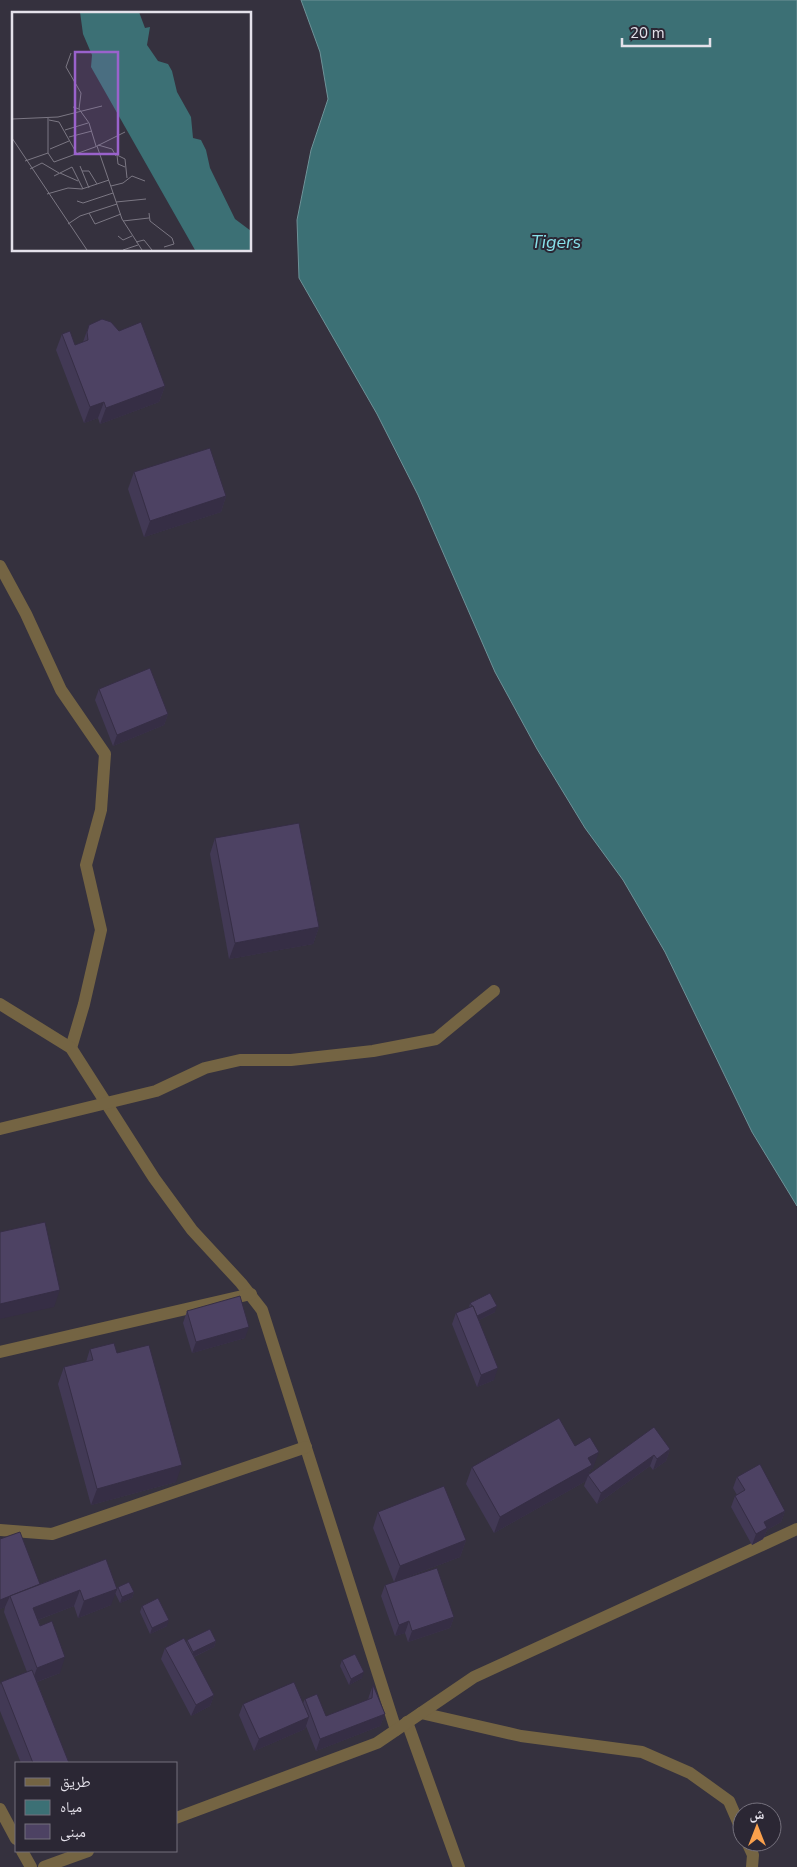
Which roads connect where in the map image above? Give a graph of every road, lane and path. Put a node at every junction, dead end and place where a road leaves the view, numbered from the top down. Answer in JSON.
{"nodes":[{"id":1,"x":0,"y":566,"type":"edge"},
{"id":2,"x":494,"y":991,"type":"dead end"},
{"id":3,"x":0,"y":1004,"type":"edge"},
{"id":4,"x":71,"y":1048,"type":"junction"},
{"id":5,"x":106,"y":1104,"type":"junction"},
{"id":6,"x":0,"y":1129,"type":"edge"},
{"id":7,"x":250,"y":1294,"type":"junction"},
{"id":8,"x":0,"y":1352,"type":"edge"},
{"id":9,"x":306,"y":1448,"type":"junction"},
{"id":10,"x":797,"y":1529,"type":"edge"},
{"id":11,"x":0,"y":1530,"type":"edge"},
{"id":12,"x":421,"y":1712,"type":"junction"},
{"id":13,"x":407,"y":1722,"type":"junction"},
{"id":14,"x":396,"y":1730,"type":"junction"},
{"id":15,"x":0,"y":1809,"type":"edge"},
{"id":16,"x":732,"y":1810,"type":"edge"},
{"id":17,"x":178,"y":1817,"type":"edge"},
{"id":18,"x":15,"y":1837,"type":"edge"},
{"id":19,"x":23,"y":1852,"type":"edge"},
{"id":20,"x":85,"y":1852,"type":"edge"},
{"id":21,"x":752,"y":1852,"type":"edge"},
{"id":22,"x":31,"y":1867,"type":"edge"},
{"id":23,"x":44,"y":1867,"type":"edge"},
{"id":24,"x":459,"y":1867,"type":"edge"},
{"id":25,"x":752,"y":1867,"type":"edge"}],
"edges":[{"from":1,"to":4,"type":"street"},
{"from":2,"to":5,"type":"street"},
{"from":3,"to":4,"type":"street"},
{"from":4,"to":5,"type":"street"},
{"from":5,"to":6,"type":"street"},
{"from":5,"to":7,"type":"street"},
{"from":7,"to":8,"type":"street"},
{"from":7,"to":9,"type":"street"},
{"from":9,"to":11,"type":"street"},
{"from":9,"to":14,"type":"street"},
{"from":10,"to":12,"type":"street"},
{"from":12,"to":13,"type":"street"},
{"from":12,"to":16,"type":"street"},
{"from":13,"to":14,"type":"street"},
{"from":13,"to":24,"type":"street"},
{"from":14,"to":17,"type":"street"},
{"from":15,"to":18,"type":"street"},
{"from":19,"to":22,"type":"street"},
{"from":20,"to":23,"type":"street"},
{"from":21,"to":25,"type":"street"}]}
